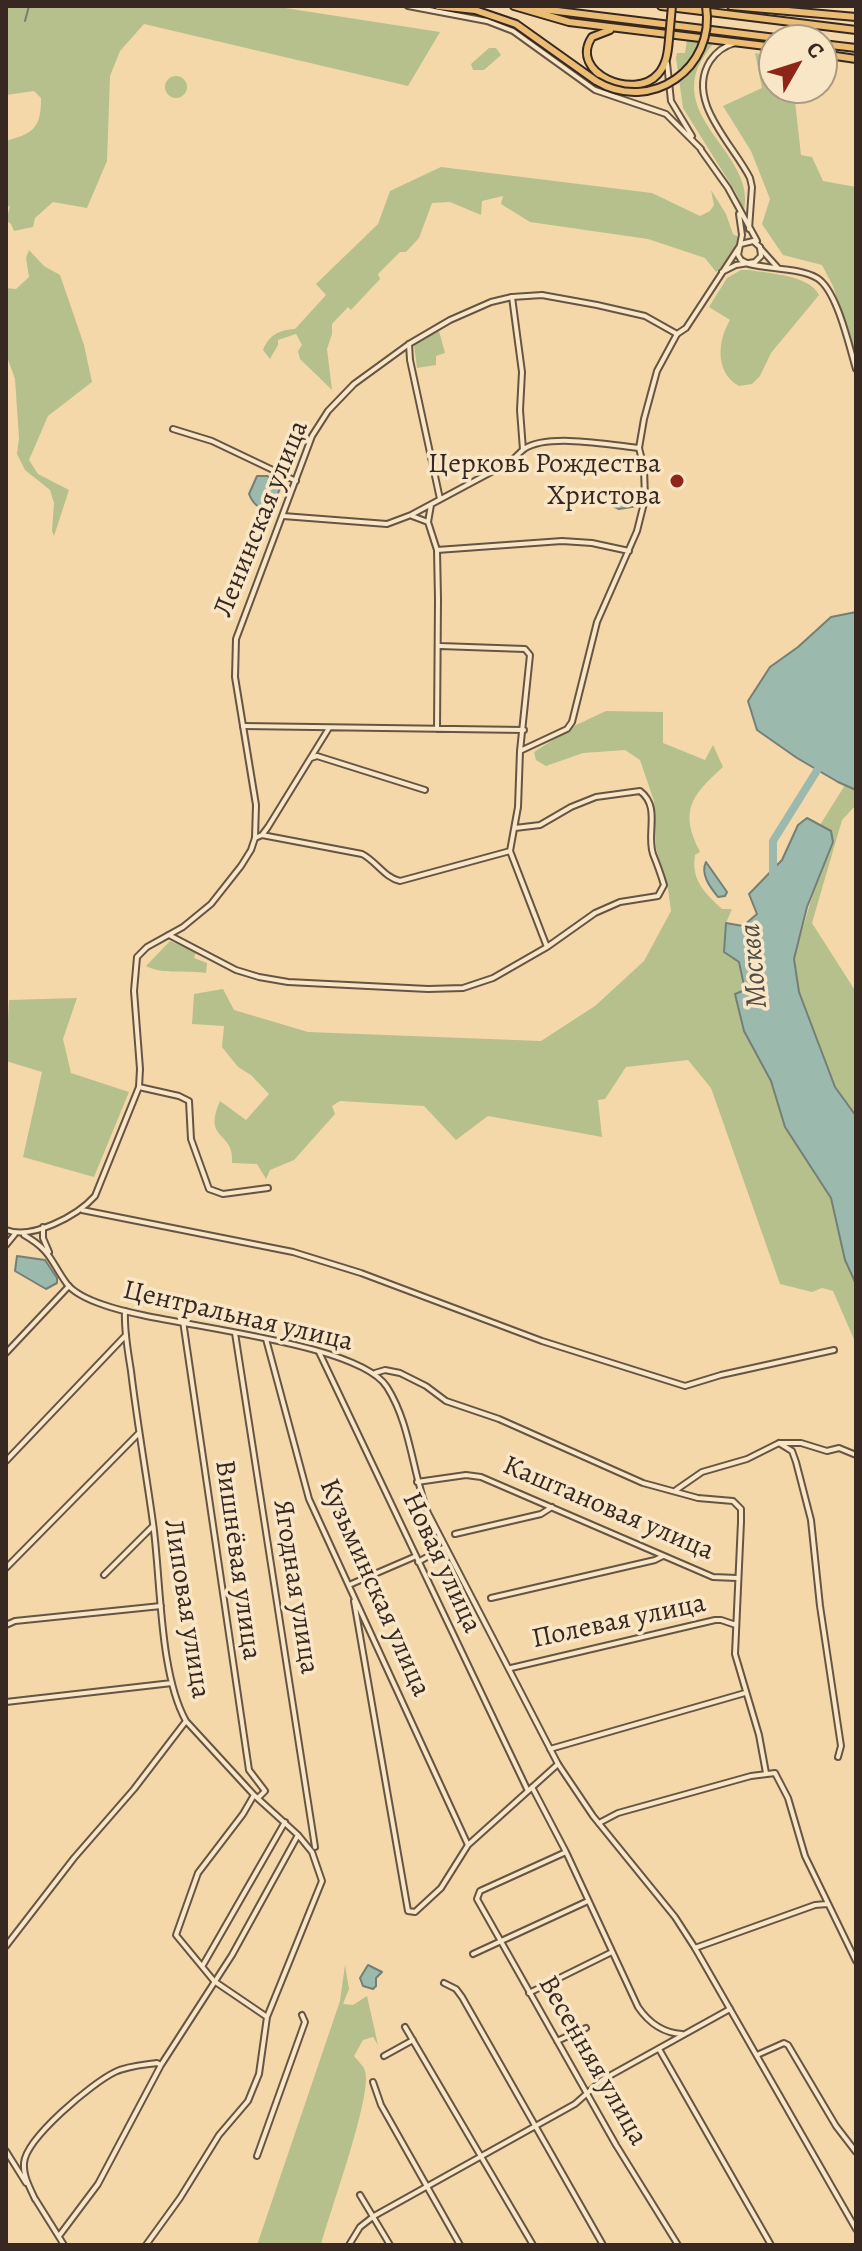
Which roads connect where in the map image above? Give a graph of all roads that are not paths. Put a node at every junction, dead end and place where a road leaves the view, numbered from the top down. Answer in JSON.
{"nodes":[{"id":1,"x":408,"y":6,"type":"edge"},
{"id":2,"x":438,"y":6,"type":"edge"},
{"id":3,"x":515,"y":6,"type":"edge"},
{"id":4,"x":661,"y":6,"type":"edge"},
{"id":5,"x":672,"y":6,"type":"edge"},
{"id":6,"x":706,"y":6,"type":"edge"},
{"id":7,"x":731,"y":6,"type":"edge"},
{"id":8,"x":738,"y":6,"type":"edge"},
{"id":9,"x":856,"y":17,"type":"edge"},
{"id":10,"x":621,"y":28,"type":"junction"},
{"id":11,"x":856,"y":30,"type":"edge"},
{"id":12,"x":758,"y":36,"type":"edge"},
{"id":13,"x":740,"y":42,"type":"junction"},
{"id":14,"x":758,"y":45,"type":"edge"},
{"id":15,"x":667,"y":54,"type":"junction"},
{"id":16,"x":701,"y":149,"type":"junction"},
{"id":17,"x":736,"y":203,"type":"junction"},
{"id":18,"x":749,"y":229,"type":"junction"},
{"id":19,"x":739,"y":246,"type":"junction"},
{"id":20,"x":760,"y":247,"type":"junction"},
{"id":21,"x":749,"y":264,"type":"junction"},
{"id":22,"x":783,"y":271,"type":"junction"},
{"id":23,"x":720,"y":273,"type":"junction"},
{"id":24,"x":512,"y":297,"type":"junction"},
{"id":25,"x":677,"y":334,"type":"junction"},
{"id":26,"x":409,"y":344,"type":"junction"},
{"id":27,"x":856,"y":369,"type":"edge"},
{"id":28,"x":173,"y":429,"type":"dead end"},
{"id":29,"x":523,"y":450,"type":"junction"},
{"id":30,"x":639,"y":451,"type":"junction"},
{"id":31,"x":297,"y":481,"type":"junction"},
{"id":32,"x":440,"y":499,"type":"junction"},
{"id":33,"x":431,"y":505,"type":"junction"},
{"id":34,"x":411,"y":515,"type":"junction"},
{"id":35,"x":283,"y":516,"type":"junction"},
{"id":36,"x":428,"y":522,"type":"junction"},
{"id":37,"x":437,"y":550,"type":"junction"},
{"id":38,"x":629,"y":551,"type":"junction"},
{"id":39,"x":439,"y":646,"type":"junction"},
{"id":40,"x":243,"y":726,"type":"junction"},
{"id":41,"x":329,"y":727,"type":"junction"},
{"id":42,"x":436,"y":729,"type":"junction"},
{"id":43,"x":524,"y":730,"type":"junction"},
{"id":44,"x":522,"y":750,"type":"junction"},
{"id":45,"x":307,"y":762,"type":"junction"},
{"id":46,"x":425,"y":790,"type":"dead end"},
{"id":47,"x":515,"y":828,"type":"junction"},
{"id":48,"x":262,"y":835,"type":"junction"},
{"id":49,"x":255,"y":838,"type":"junction"},
{"id":50,"x":510,"y":851,"type":"junction"},
{"id":51,"x":169,"y":935,"type":"junction"},
{"id":52,"x":547,"y":947,"type":"junction"},
{"id":53,"x":139,"y":1087,"type":"junction"},
{"id":54,"x":268,"y":1188,"type":"dead end"},
{"id":55,"x":82,"y":1210,"type":"junction"},
{"id":56,"x":43,"y":1227,"type":"junction"},
{"id":57,"x":6,"y":1230,"type":"edge"},
{"id":58,"x":18,"y":1234,"type":"junction"},
{"id":59,"x":6,"y":1245,"type":"edge"},
{"id":60,"x":50,"y":1255,"type":"junction"},
{"id":61,"x":69,"y":1286,"type":"junction"},
{"id":62,"x":125,"y":1311,"type":"junction"},
{"id":63,"x":183,"y":1321,"type":"junction"},
{"id":64,"x":235,"y":1333,"type":"junction"},
{"id":65,"x":126,"y":1335,"type":"junction"},
{"id":66,"x":266,"y":1339,"type":"junction"},
{"id":67,"x":834,"y":1350,"type":"dead end"},
{"id":68,"x":319,"y":1352,"type":"junction"},
{"id":69,"x":6,"y":1353,"type":"edge"},
{"id":70,"x":375,"y":1373,"type":"junction"},
{"id":71,"x":139,"y":1433,"type":"junction"},
{"id":72,"x":779,"y":1443,"type":"junction"},
{"id":73,"x":856,"y":1455,"type":"edge"},
{"id":74,"x":6,"y":1461,"type":"edge"},
{"id":75,"x":417,"y":1482,"type":"junction"},
{"id":76,"x":676,"y":1490,"type":"junction"},
{"id":77,"x":552,"y":1507,"type":"junction"},
{"id":78,"x":153,"y":1526,"type":"junction"},
{"id":79,"x":455,"y":1534,"type":"dead end"},
{"id":80,"x":445,"y":1547,"type":"junction"},
{"id":81,"x":663,"y":1556,"type":"junction"},
{"id":82,"x":416,"y":1560,"type":"junction"},
{"id":83,"x":6,"y":1568,"type":"edge"},
{"id":84,"x":104,"y":1575,"type":"dead end"},
{"id":85,"x":738,"y":1578,"type":"junction"},
{"id":86,"x":349,"y":1585,"type":"junction"},
{"id":87,"x":353,"y":1595,"type":"junction"},
{"id":88,"x":491,"y":1598,"type":"dead end"},
{"id":89,"x":161,"y":1606,"type":"junction"},
{"id":90,"x":6,"y":1625,"type":"edge"},
{"id":91,"x":736,"y":1625,"type":"junction"},
{"id":92,"x":511,"y":1668,"type":"junction"},
{"id":93,"x":172,"y":1683,"type":"junction"},
{"id":94,"x":745,"y":1693,"type":"junction"},
{"id":95,"x":6,"y":1702,"type":"edge"},
{"id":96,"x":186,"y":1721,"type":"junction"},
{"id":97,"x":550,"y":1749,"type":"junction"},
{"id":98,"x":838,"y":1757,"type":"dead end"},
{"id":99,"x":558,"y":1764,"type":"junction"},
{"id":100,"x":766,"y":1773,"type":"junction"},
{"id":101,"x":530,"y":1789,"type":"junction"},
{"id":102,"x":257,"y":1796,"type":"junction"},
{"id":103,"x":285,"y":1822,"type":"junction"},
{"id":104,"x":599,"y":1823,"type":"junction"},
{"id":105,"x":298,"y":1835,"type":"junction"},
{"id":106,"x":468,"y":1845,"type":"junction"},
{"id":107,"x":315,"y":1847,"type":"dead end"},
{"id":108,"x":566,"y":1852,"type":"junction"},
{"id":109,"x":588,"y":1901,"type":"junction"},
{"id":110,"x":827,"y":1904,"type":"junction"},
{"id":111,"x":501,"y":1940,"type":"junction"},
{"id":112,"x":6,"y":1946,"type":"edge"},
{"id":113,"x":695,"y":1948,"type":"junction"},
{"id":114,"x":612,"y":1952,"type":"junction"},
{"id":115,"x":473,"y":1954,"type":"dead end"},
{"id":116,"x":856,"y":1961,"type":"edge"},
{"id":117,"x":203,"y":1966,"type":"junction"},
{"id":118,"x":214,"y":1981,"type":"junction"},
{"id":119,"x":444,"y":1983,"type":"dead end"},
{"id":120,"x":529,"y":1993,"type":"junction"},
{"id":121,"x":730,"y":2009,"type":"junction"},
{"id":122,"x":302,"y":2015,"type":"dead end"},
{"id":123,"x":267,"y":2017,"type":"junction"},
{"id":124,"x":405,"y":2027,"type":"dead end"},
{"id":125,"x":586,"y":2028,"type":"dead end"},
{"id":126,"x":685,"y":2034,"type":"junction"},
{"id":127,"x":413,"y":2040,"type":"junction"},
{"id":128,"x":557,"y":2041,"type":"junction"},
{"id":129,"x":659,"y":2049,"type":"junction"},
{"id":130,"x":757,"y":2055,"type":"junction"},
{"id":131,"x":384,"y":2056,"type":"dead end"},
{"id":132,"x":161,"y":2065,"type":"junction"},
{"id":133,"x":373,"y":2082,"type":"dead end"},
{"id":134,"x":588,"y":2093,"type":"junction"},
{"id":135,"x":535,"y":2126,"type":"junction"},
{"id":136,"x":6,"y":2151,"type":"edge"},
{"id":137,"x":856,"y":2152,"type":"edge"},
{"id":138,"x":257,"y":2156,"type":"dead end"},
{"id":139,"x":482,"y":2156,"type":"junction"},
{"id":140,"x":428,"y":2186,"type":"junction"},
{"id":141,"x":360,"y":2195,"type":"dead end"},
{"id":142,"x":35,"y":2199,"type":"junction"},
{"id":143,"x":374,"y":2216,"type":"junction"},
{"id":144,"x":856,"y":2229,"type":"edge"},
{"id":145,"x":59,"y":2236,"type":"junction"},
{"id":146,"x":64,"y":2245,"type":"edge"},
{"id":147,"x":146,"y":2245,"type":"edge"},
{"id":148,"x":349,"y":2245,"type":"edge"},
{"id":149,"x":390,"y":2245,"type":"edge"},
{"id":150,"x":460,"y":2245,"type":"edge"},
{"id":151,"x":533,"y":2245,"type":"edge"},
{"id":152,"x":603,"y":2245,"type":"edge"},
{"id":153,"x":678,"y":2245,"type":"edge"},
{"id":154,"x":771,"y":2245,"type":"edge"}],
"edges":[{"from":1,"to":16,"type":"street"},
{"from":2,"to":6,"type":"main road","bridge":true},
{"from":3,"to":10,"type":"main road"},
{"from":3,"to":12,"type":"main road"},
{"from":4,"to":11,"type":"main road"},
{"from":5,"to":15,"type":"main road","bridge":true},
{"from":7,"to":8,"type":"main road"},
{"from":8,"to":9,"type":"main road"},
{"from":10,"to":13,"type":"main road"},
{"from":10,"to":15,"type":"main road"},
{"from":13,"to":14,"type":"main road"},
{"from":13,"to":18,"type":"street"},
{"from":15,"to":16,"type":"street"},
{"from":16,"to":17,"type":"street"},
{"from":17,"to":18,"type":"street"},
{"from":17,"to":19,"type":"street"},
{"from":18,"to":20,"type":"street"},
{"from":19,"to":20,"type":"street"},
{"from":19,"to":21,"type":"street"},
{"from":19,"to":23,"type":"street"},
{"from":20,"to":21,"type":"street"},
{"from":20,"to":22,"type":"street"},
{"from":21,"to":22,"type":"street"},
{"from":21,"to":23,"type":"street"},
{"from":22,"to":27,"type":"street"},
{"from":23,"to":25,"type":"street"},
{"from":24,"to":25,"type":"street","name":"Ленинская улица"},
{"from":24,"to":26,"type":"street","name":"Ленинская улица"},
{"from":24,"to":29,"type":"street"},
{"from":25,"to":30,"type":"street"},
{"from":26,"to":31,"type":"street","name":"Ленинская улица"},
{"from":26,"to":32,"type":"street"},
{"from":28,"to":31,"type":"street"},
{"from":29,"to":30,"type":"street"},
{"from":29,"to":32,"type":"street"},
{"from":30,"to":38,"type":"street"},
{"from":31,"to":35,"type":"street","name":"Ленинская улица"},
{"from":32,"to":33,"type":"street"},
{"from":33,"to":34,"type":"street"},
{"from":33,"to":36,"type":"street"},
{"from":34,"to":35,"type":"street"},
{"from":34,"to":36,"type":"street"},
{"from":35,"to":40,"type":"street","name":"Ленинская улица"},
{"from":36,"to":37,"type":"street"},
{"from":37,"to":38,"type":"street"},
{"from":37,"to":39,"type":"street"},
{"from":38,"to":44,"type":"street"},
{"from":39,"to":42,"type":"street"},
{"from":39,"to":43,"type":"street"},
{"from":40,"to":41,"type":"street"},
{"from":40,"to":49,"type":"street","name":"Ленинская улица"},
{"from":41,"to":42,"type":"street"},
{"from":41,"to":45,"type":"street"},
{"from":42,"to":43,"type":"street"},
{"from":43,"to":44,"type":"street"},
{"from":44,"to":47,"type":"street"},
{"from":45,"to":46,"type":"street"},
{"from":45,"to":48,"type":"street"},
{"from":47,"to":50,"type":"street"},
{"from":47,"to":52,"type":"street"},
{"from":48,"to":49,"type":"street"},
{"from":48,"to":50,"type":"street"},
{"from":49,"to":51,"type":"street"},
{"from":50,"to":52,"type":"street"},
{"from":51,"to":52,"type":"street"},
{"from":51,"to":53,"type":"street"},
{"from":53,"to":54,"type":"street"},
{"from":53,"to":55,"type":"street"},
{"from":55,"to":56,"type":"street"},
{"from":55,"to":67,"type":"street"},
{"from":56,"to":58,"type":"street"},
{"from":56,"to":60,"type":"street"},
{"from":57,"to":58,"type":"street","name":"Центральная улица"},
{"from":58,"to":59,"type":"street"},
{"from":58,"to":60,"type":"street","name":"Центральная улица"},
{"from":60,"to":61,"type":"street","name":"Центральная улица"},
{"from":61,"to":62,"type":"street","name":"Центральная улица"},
{"from":61,"to":69,"type":"street"},
{"from":62,"to":63,"type":"street","name":"Центральная улица"},
{"from":62,"to":65,"type":"street","name":"Липовая улица"},
{"from":63,"to":64,"type":"street","name":"Центральная улица"},
{"from":63,"to":102,"type":"street","name":"Вишнёвая улица"},
{"from":64,"to":66,"type":"street","name":"Центральная улица"},
{"from":64,"to":107,"type":"street","name":"Ягодная улица"},
{"from":65,"to":71,"type":"street","name":"Липовая улица"},
{"from":65,"to":74,"type":"street"},
{"from":66,"to":68,"type":"street","name":"Центральная улица"},
{"from":66,"to":86,"type":"street","name":"Кузьминская улица"},
{"from":68,"to":70,"type":"street","name":"Центральная улица"},
{"from":68,"to":82,"type":"street","name":"Новая улица"},
{"from":70,"to":75,"type":"street","name":"Центральная улица"},
{"from":70,"to":76,"type":"street"},
{"from":71,"to":78,"type":"street","name":"Липовая улица"},
{"from":71,"to":83,"type":"street"},
{"from":72,"to":73,"type":"street"},
{"from":72,"to":76,"type":"street"},
{"from":72,"to":98,"type":"street"},
{"from":75,"to":77,"type":"street","name":"Каштановая улица"},
{"from":75,"to":80,"type":"street","name":"Центральная улица"},
{"from":76,"to":85,"type":"street"},
{"from":77,"to":79,"type":"street"},
{"from":77,"to":81,"type":"street","name":"Каштановая улица"},
{"from":78,"to":84,"type":"street"},
{"from":78,"to":89,"type":"street","name":"Липовая улица"},
{"from":80,"to":82,"type":"street"},
{"from":80,"to":92,"type":"street","name":"Центральная улица"},
{"from":81,"to":85,"type":"street","name":"Каштановая улица"},
{"from":81,"to":88,"type":"street"},
{"from":82,"to":86,"type":"street"},
{"from":82,"to":101,"type":"street","name":"Новая улица"},
{"from":85,"to":91,"type":"street"},
{"from":86,"to":87,"type":"street","name":"Кузьминская улица"},
{"from":87,"to":106,"type":"street","name":"Кузьминская улица"},
{"from":87,"to":106,"type":"street"},
{"from":89,"to":90,"type":"street"},
{"from":89,"to":93,"type":"street","name":"Липовая улица"},
{"from":91,"to":92,"type":"street","name":"Полевая улица"},
{"from":91,"to":94,"type":"street"},
{"from":92,"to":97,"type":"street","name":"Центральная улица"},
{"from":93,"to":95,"type":"street"},
{"from":93,"to":96,"type":"street","name":"Липовая улица"},
{"from":94,"to":97,"type":"street"},
{"from":94,"to":100,"type":"street"},
{"from":96,"to":102,"type":"street","name":"Липовая улица"},
{"from":96,"to":112,"type":"street"},
{"from":97,"to":99,"type":"street","name":"Центральная улица"},
{"from":99,"to":101,"type":"street"},
{"from":99,"to":104,"type":"street","name":"Центральная улица"},
{"from":100,"to":104,"type":"street"},
{"from":100,"to":110,"type":"street"},
{"from":101,"to":106,"type":"street"},
{"from":101,"to":108,"type":"street","name":"Новая улица"},
{"from":102,"to":103,"type":"street","name":"Липовая улица"},
{"from":102,"to":117,"type":"street"},
{"from":103,"to":105,"type":"street","name":"Липовая улица"},
{"from":103,"to":117,"type":"street"},
{"from":104,"to":113,"type":"street","name":"Центральная улица"},
{"from":105,"to":118,"type":"street"},
{"from":105,"to":123,"type":"street","name":"Липовая улица"},
{"from":108,"to":109,"type":"street","name":"Новая улица"},
{"from":108,"to":111,"type":"street","name":"Весенняя улица"},
{"from":109,"to":111,"type":"street"},
{"from":109,"to":114,"type":"street","name":"Новая улица"},
{"from":110,"to":113,"type":"street"},
{"from":110,"to":116,"type":"street"},
{"from":111,"to":115,"type":"street"},
{"from":111,"to":120,"type":"street","name":"Весенняя улица"},
{"from":113,"to":121,"type":"street","name":"Центральная улица"},
{"from":114,"to":120,"type":"street"},
{"from":114,"to":126,"type":"street","name":"Новая улица"},
{"from":117,"to":118,"type":"street"},
{"from":118,"to":123,"type":"street"},
{"from":118,"to":132,"type":"street"},
{"from":119,"to":135,"type":"street"},
{"from":120,"to":128,"type":"street","name":"Весенняя улица"},
{"from":121,"to":126,"type":"street"},
{"from":121,"to":130,"type":"street","name":"Центральная улица"},
{"from":122,"to":138,"type":"street"},
{"from":123,"to":147,"type":"street"},
{"from":124,"to":127,"type":"street"},
{"from":125,"to":128,"type":"street"},
{"from":126,"to":129,"type":"street"},
{"from":127,"to":131,"type":"street"},
{"from":127,"to":139,"type":"street"},
{"from":128,"to":134,"type":"street","name":"Весенняя улица"},
{"from":129,"to":134,"type":"street"},
{"from":129,"to":154,"type":"street"},
{"from":130,"to":137,"type":"street"},
{"from":130,"to":144,"type":"street","name":"Центральная улица"},
{"from":132,"to":142,"type":"street"},
{"from":132,"to":145,"type":"street"},
{"from":133,"to":140,"type":"street"},
{"from":134,"to":135,"type":"street"},
{"from":134,"to":153,"type":"street","name":"Весенняя улица"},
{"from":135,"to":139,"type":"street"},
{"from":135,"to":152,"type":"street"},
{"from":136,"to":142,"type":"street"},
{"from":139,"to":140,"type":"street"},
{"from":139,"to":151,"type":"street"},
{"from":140,"to":143,"type":"street"},
{"from":140,"to":150,"type":"street"},
{"from":141,"to":143,"type":"street"},
{"from":142,"to":145,"type":"street"},
{"from":143,"to":148,"type":"street"},
{"from":143,"to":149,"type":"street"},
{"from":145,"to":146,"type":"street"}]}
